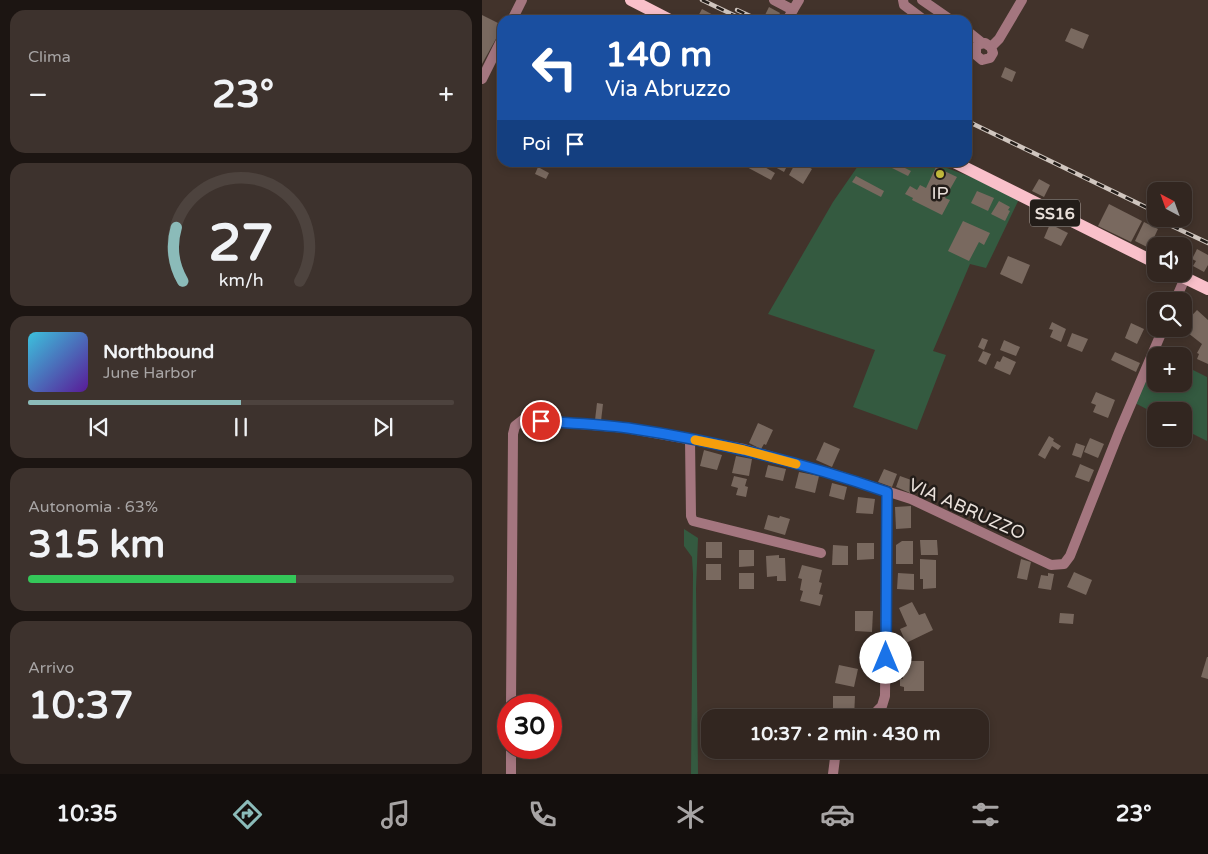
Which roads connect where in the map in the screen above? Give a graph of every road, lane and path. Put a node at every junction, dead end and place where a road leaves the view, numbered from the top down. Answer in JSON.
{"nodes":[{"id":1,"x":522,"y":0,"type":"edge"},
{"id":2,"x":631,"y":0,"type":"edge"},
{"id":3,"x":774,"y":0,"type":"edge"},
{"id":4,"x":799,"y":0,"type":"edge"},
{"id":5,"x":903,"y":0,"type":"edge"},
{"id":6,"x":922,"y":0,"type":"edge"},
{"id":7,"x":1022,"y":0,"type":"edge"},
{"id":8,"x":793,"y":10,"type":"junction"},
{"id":9,"x":514,"y":15,"type":"edge"},
{"id":10,"x":660,"y":15,"type":"edge"},
{"id":11,"x":790,"y":15,"type":"edge"},
{"id":12,"x":917,"y":15,"type":"edge"},
{"id":13,"x":944,"y":15,"type":"edge"},
{"id":14,"x":972,"y":34,"type":"edge"},
{"id":15,"x":987,"y":45,"type":"junction"},
{"id":16,"x":497,"y":49,"type":"edge"},
{"id":17,"x":972,"y":54,"type":"edge"},
{"id":18,"x":482,"y":79,"type":"edge"},
{"id":19,"x":964,"y":167,"type":"edge"},
{"id":20,"x":1147,"y":258,"type":"edge"},
{"id":21,"x":1192,"y":281,"type":"edge"},
{"id":22,"x":1208,"y":289,"type":"edge"},
{"id":23,"x":1161,"y":337,"type":"edge"},
{"id":24,"x":690,"y":439,"type":"junction"},
{"id":25,"x":887,"y":492,"type":"junction"},
{"id":26,"x":821,"y":553,"type":"dead end"},
{"id":27,"x":511,"y":694,"type":"edge"},
{"id":28,"x":879,"y":709,"type":"edge"},
{"id":29,"x":511,"y":759,"type":"edge"},
{"id":30,"x":835,"y":759,"type":"edge"},
{"id":31,"x":511,"y":774,"type":"edge"},
{"id":32,"x":833,"y":774,"type":"edge"}],
"edges":[{"from":1,"to":9,"type":"street"},
{"from":2,"to":10,"type":"main road"},
{"from":3,"to":8,"type":"street"},
{"from":4,"to":8,"type":"street"},
{"from":5,"to":12,"type":"street"},
{"from":6,"to":13,"type":"street"},
{"from":7,"to":15,"type":"street"},
{"from":8,"to":11,"type":"street"},
{"from":14,"to":15,"type":"street"},
{"from":15,"to":17,"type":"street"},
{"from":16,"to":18,"type":"street"},
{"from":19,"to":20,"type":"main road","number":"SS16"},
{"from":21,"to":22,"type":"main road"},
{"from":23,"to":25,"type":"street","name":"VIA ABRUZZO"},
{"from":24,"to":25,"type":"street","name":"VIA ABRUZZO"},
{"from":24,"to":26,"type":"street"},
{"from":24,"to":27,"type":"street","name":"VIA ABRUZZO"},
{"from":25,"to":28,"type":"street"},
{"from":29,"to":31,"type":"street"},
{"from":30,"to":32,"type":"street"}]}
